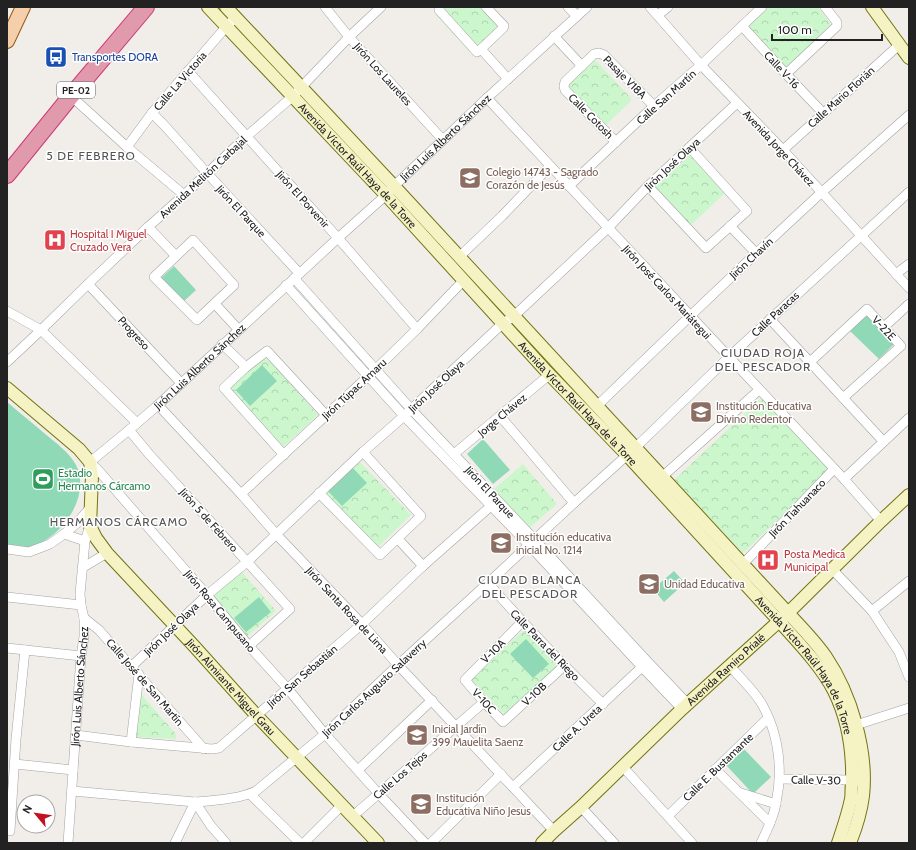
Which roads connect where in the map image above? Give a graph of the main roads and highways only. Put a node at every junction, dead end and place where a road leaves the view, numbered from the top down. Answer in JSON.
{"nodes":[{"id":1,"x":23,"y":7,"type":"edge"},
{"id":2,"x":133,"y":7,"type":"edge"},
{"id":3,"x":146,"y":7,"type":"edge"},
{"id":4,"x":208,"y":7,"type":"edge"},
{"id":5,"x":226,"y":7,"type":"edge"},
{"id":6,"x":872,"y":7,"type":"edge"},
{"id":7,"x":7,"y":42,"type":"edge"},
{"id":8,"x":905,"y":50,"type":"edge"},
{"id":9,"x":7,"y":160,"type":"edge"},
{"id":10,"x":7,"y":175,"type":"edge"},
{"id":11,"x":7,"y":388,"type":"edge"},
{"id":12,"x":631,"y":452,"type":"junction"},
{"id":13,"x":90,"y":462,"type":"joint"},
{"id":14,"x":909,"y":496,"type":"edge"},
{"id":15,"x":90,"y":526,"type":"joint"},
{"id":16,"x":784,"y":617,"type":"junction"},
{"id":17,"x":851,"y":725,"type":"junction"},
{"id":18,"x":378,"y":843,"type":"edge"},
{"id":19,"x":542,"y":843,"type":"edge"},
{"id":20,"x":838,"y":843,"type":"edge"},
{"id":21,"x":850,"y":843,"type":"edge"}],
"edges":[{"from":1,"to":7,"type":"main road"},
{"from":2,"to":9,"type":"highway","number":"PE-02"},
{"from":3,"to":10,"type":"highway","number":"PE-02"},
{"from":4,"to":12,"type":"main road","name":"Avenida Víctor Raúl Haya de la Torre"},
{"from":5,"to":12,"type":"main road","name":"Avenida Víctor Raúl Haya de la Torre"},
{"from":6,"to":8,"type":"main road"},
{"from":11,"to":13,"type":"main road","name":"Jirón Rosa Campusano"},
{"from":12,"to":16,"type":"main road","name":"Avenida Víctor Raúl Haya de la Torre"},
{"from":12,"to":16,"type":"main road","name":"Avenida Víctor Raúl Haya de la Torre"},
{"from":13,"to":15,"type":"main road","name":"Jirón Luis Alberto Sánchez"},
{"from":14,"to":16,"type":"main road","name":"Avenida Ramiro Prialé"},
{"from":15,"to":18,"type":"main road","name":"Jirón Almirante Miguel Grau"},
{"from":16,"to":17,"type":"main road","name":"Avenida Víctor Raúl Haya de la Torre"},
{"from":16,"to":19,"type":"main road","name":"Avenida Ramiro Prialé"},
{"from":17,"to":20,"type":"main road","name":"Avenida Víctor Raúl Haya de la Torre"},
{"from":17,"to":21,"type":"main road","name":"Avenida Víctor Raúl Haya de la Torre"}]}
